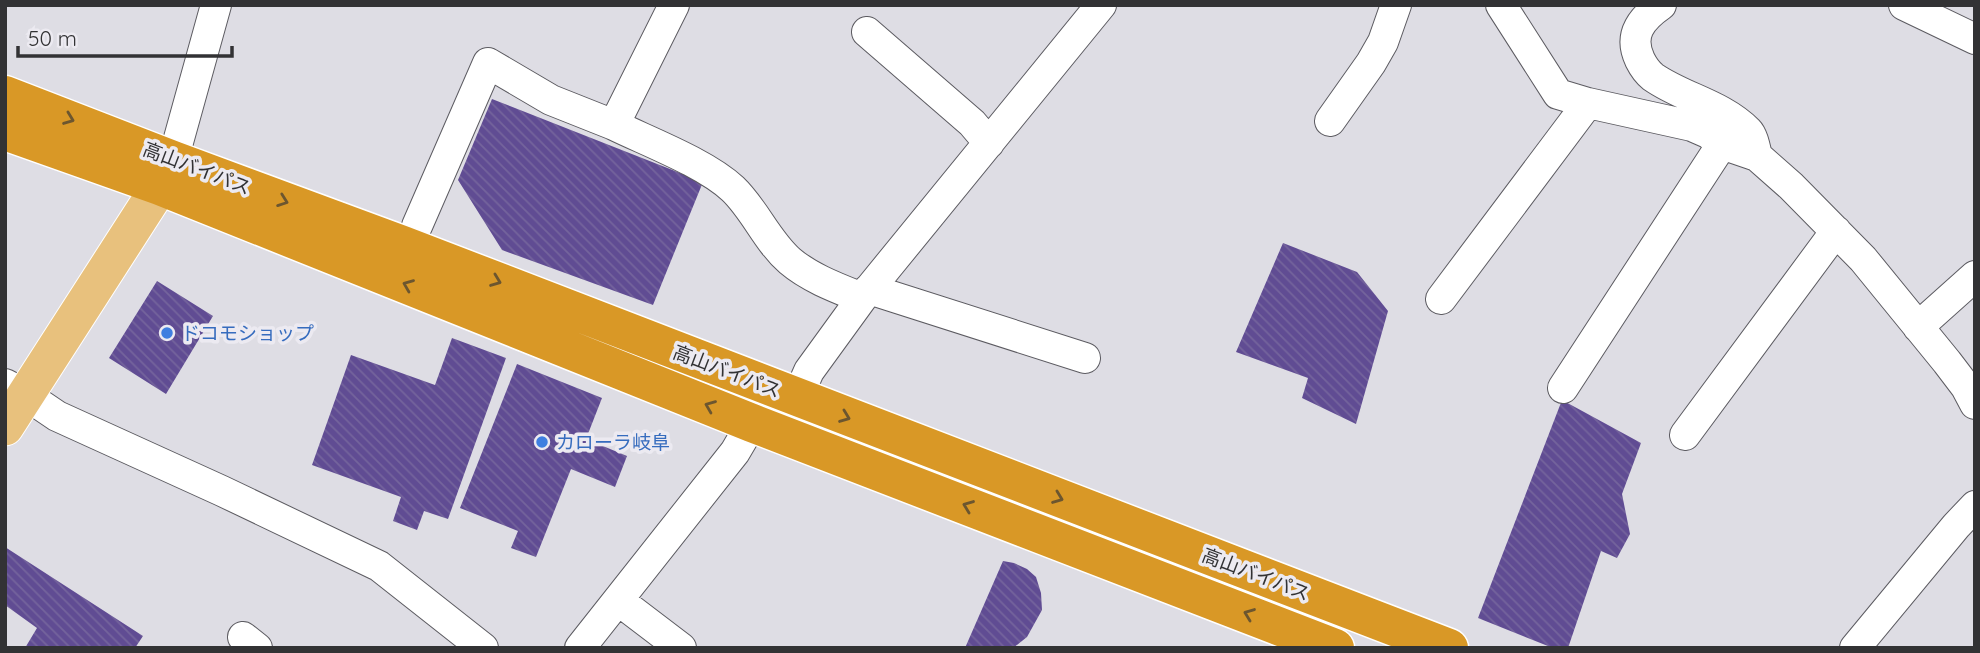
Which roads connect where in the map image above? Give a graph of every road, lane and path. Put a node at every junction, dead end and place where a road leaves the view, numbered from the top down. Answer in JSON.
{"nodes":[{"id":1,"x":216,"y":5,"type":"edge"},
{"id":2,"x":674,"y":5,"type":"edge"},
{"id":3,"x":1101,"y":5,"type":"edge"},
{"id":4,"x":1396,"y":5,"type":"edge"},
{"id":5,"x":1501,"y":5,"type":"edge"},
{"id":6,"x":1661,"y":5,"type":"edge"},
{"id":7,"x":1904,"y":5,"type":"edge"},
{"id":8,"x":867,"y":32,"type":"dead end"},
{"id":9,"x":1975,"y":39,"type":"edge"},
{"id":10,"x":5,"y":95,"type":"edge"},
{"id":11,"x":1588,"y":103,"type":"junction"},
{"id":12,"x":1330,"y":121,"type":"dead end"},
{"id":13,"x":614,"y":125,"type":"junction"},
{"id":14,"x":5,"y":131,"type":"edge"},
{"id":15,"x":989,"y":144,"type":"junction"},
{"id":16,"x":1722,"y":144,"type":"junction"},
{"id":17,"x":1757,"y":156,"type":"junction"},
{"id":18,"x":166,"y":173,"type":"junction"},
{"id":19,"x":417,"y":226,"type":"dead end"},
{"id":20,"x":1836,"y":230,"type":"junction"},
{"id":21,"x":1975,"y":276,"type":"edge"},
{"id":22,"x":865,"y":294,"type":"junction"},
{"id":23,"x":1441,"y":299,"type":"dead end"},
{"id":24,"x":1918,"y":327,"type":"junction"},
{"id":25,"x":1085,"y":358,"type":"dead end"},
{"id":26,"x":1563,"y":388,"type":"dead end"},
{"id":27,"x":16,"y":389,"type":"edge"},
{"id":28,"x":797,"y":398,"type":"junction"},
{"id":29,"x":1975,"y":404,"type":"edge"},
{"id":30,"x":752,"y":423,"type":"junction"},
{"id":31,"x":5,"y":427,"type":"edge"},
{"id":32,"x":1685,"y":435,"type":"dead end"},
{"id":33,"x":1975,"y":506,"type":"edge"},
{"id":34,"x":618,"y":600,"type":"junction"},
{"id":35,"x":1296,"y":641,"type":"edge"},
{"id":36,"x":483,"y":648,"type":"edge"},
{"id":37,"x":580,"y":648,"type":"edge"},
{"id":38,"x":681,"y":648,"type":"edge"},
{"id":39,"x":1335,"y":648,"type":"edge"},
{"id":40,"x":1449,"y":648,"type":"edge"},
{"id":41,"x":1855,"y":648,"type":"edge"}],
"edges":[{"from":1,"to":18,"type":"street"},
{"from":2,"to":13,"type":"street"},
{"from":3,"to":15,"type":"street"},
{"from":4,"to":12,"type":"street"},
{"from":5,"to":11,"type":"street"},
{"from":6,"to":17,"type":"street"},
{"from":7,"to":9,"type":"street"},
{"from":8,"to":15,"type":"street"},
{"from":10,"to":18,"type":"highway","name":"高山バイパス","one_way":true},
{"from":11,"to":16,"type":"street"},
{"from":11,"to":23,"type":"street"},
{"from":13,"to":19,"type":"street"},
{"from":13,"to":22,"type":"street"},
{"from":14,"to":18,"type":"highway","name":"高山バイパス"},
{"from":15,"to":22,"type":"street"},
{"from":16,"to":17,"type":"street"},
{"from":16,"to":26,"type":"street"},
{"from":17,"to":20,"type":"street"},
{"from":18,"to":27,"type":"main road"},
{"from":18,"to":28,"type":"highway","name":"高山バイパス","one_way":true},
{"from":30,"to":18,"type":"highway","name":"高山バイパス","one_way":true},
{"from":20,"to":24,"type":"street"},
{"from":20,"to":32,"type":"street"},
{"from":21,"to":24,"type":"street"},
{"from":22,"to":25,"type":"street"},
{"from":22,"to":28,"type":"street"},
{"from":24,"to":29,"type":"street"},
{"from":27,"to":31,"type":"main road"},
{"from":27,"to":36,"type":"street"},
{"from":28,"to":40,"type":"highway","name":"高山バイパス","one_way":true},
{"from":30,"to":34,"type":"street"},
{"from":35,"to":30,"type":"highway","name":"高山バイパス","one_way":true},
{"from":33,"to":41,"type":"street"},
{"from":34,"to":37,"type":"street"},
{"from":34,"to":38,"type":"street"},
{"from":35,"to":39,"type":"highway","name":"高山バイパス"}]}
